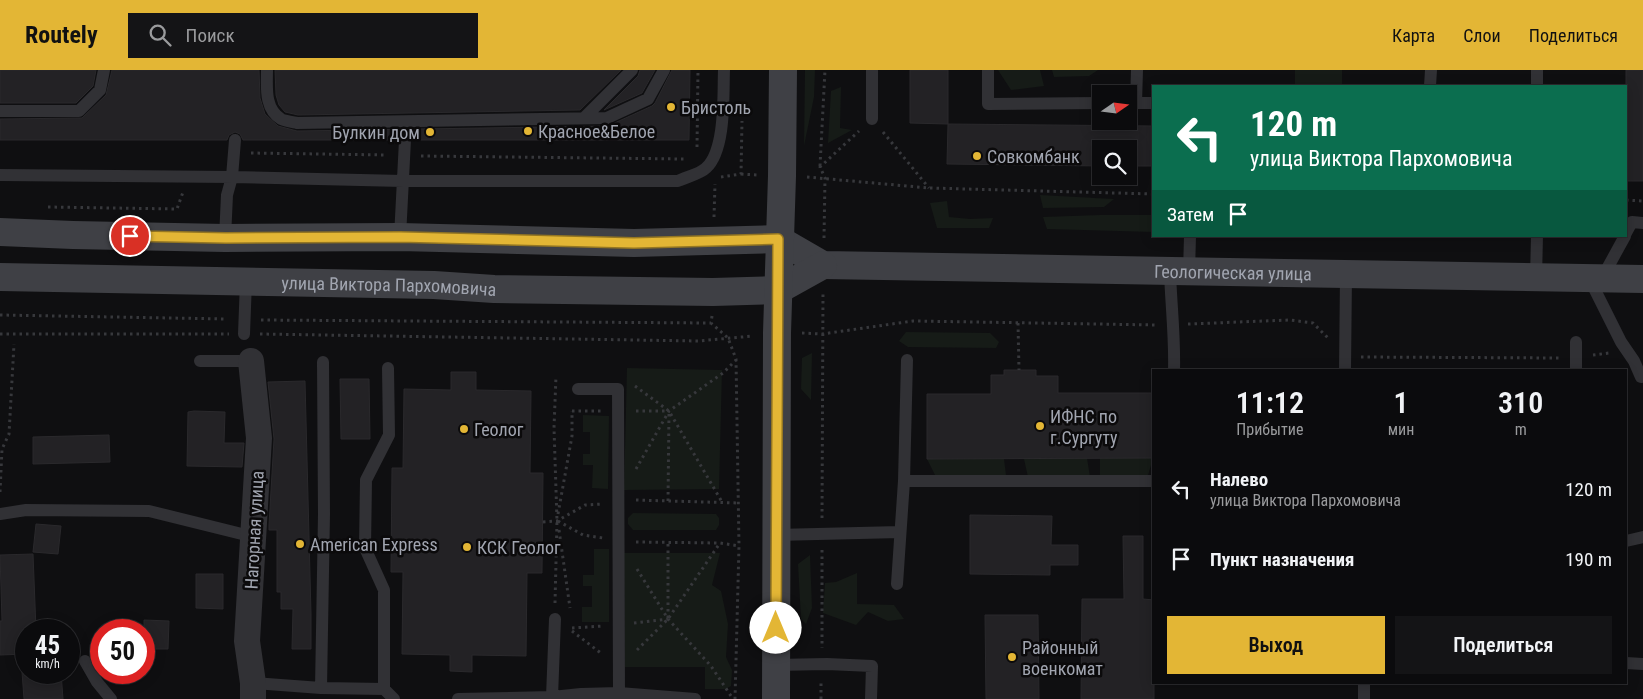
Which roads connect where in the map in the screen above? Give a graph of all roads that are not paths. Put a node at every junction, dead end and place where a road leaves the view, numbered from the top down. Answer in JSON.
{"nodes":[{"id":1,"x":104,"y":70,"type":"edge"},
{"id":2,"x":267,"y":70,"type":"edge"},
{"id":3,"x":632,"y":70,"type":"edge"},
{"id":4,"x":664,"y":70,"type":"edge"},
{"id":5,"x":724,"y":70,"type":"edge"},
{"id":6,"x":782,"y":70,"type":"edge"},
{"id":7,"x":872,"y":70,"type":"edge"},
{"id":8,"x":988,"y":70,"type":"edge"},
{"id":9,"x":1137,"y":70,"type":"edge"},
{"id":10,"x":1431,"y":70,"type":"edge"},
{"id":11,"x":1536,"y":70,"type":"edge"},
{"id":12,"x":1135,"y":85,"type":"edge"},
{"id":13,"x":1430,"y":85,"type":"edge"},
{"id":14,"x":1537,"y":85,"type":"edge"},
{"id":15,"x":1138,"y":103,"type":"edge"},
{"id":16,"x":1152,"y":103,"type":"edge"},
{"id":17,"x":1092,"y":104,"type":"edge"},
{"id":18,"x":0,"y":111,"type":"edge"},
{"id":19,"x":584,"y":118,"type":"junction"},
{"id":20,"x":872,"y":119,"type":"road end"},
{"id":21,"x":235,"y":140,"type":"dead end"},
{"id":22,"x":405,"y":140,"type":"dead end"},
{"id":23,"x":0,"y":175,"type":"edge"},
{"id":24,"x":232,"y":177,"type":"junction"},
{"id":25,"x":403,"y":181,"type":"junction"},
{"id":26,"x":1643,"y":223,"type":"edge"},
{"id":27,"x":1627,"y":231,"type":"edge"},
{"id":28,"x":0,"y":232,"type":"edge"},
{"id":29,"x":73,"y":235,"type":"junction"},
{"id":30,"x":400,"y":237,"type":"junction"},
{"id":31,"x":1190,"y":237,"type":"edge"},
{"id":32,"x":1537,"y":237,"type":"edge"},
{"id":33,"x":1624,"y":237,"type":"edge"},
{"id":34,"x":226,"y":238,"type":"junction"},
{"id":35,"x":778,"y":239,"type":"junction"},
{"id":36,"x":823,"y":264,"type":"junction"},
{"id":37,"x":1180,"y":272,"type":"junction"},
{"id":38,"x":1346,"y":275,"type":"junction"},
{"id":39,"x":0,"y":277,"type":"edge"},
{"id":40,"x":1536,"y":278,"type":"junction"},
{"id":41,"x":1595,"y":278,"type":"junction"},
{"id":42,"x":70,"y":279,"type":"junction"},
{"id":43,"x":1643,"y":279,"type":"edge"},
{"id":44,"x":246,"y":282,"type":"junction"},
{"id":45,"x":778,"y":290,"type":"junction"},
{"id":46,"x":244,"y":334,"type":"road end"},
{"id":47,"x":1576,"y":342,"type":"dead end"},
{"id":48,"x":907,"y":360,"type":"dead end"},
{"id":49,"x":200,"y":361,"type":"dead end"},
{"id":50,"x":251,"y":361,"type":"joint"},
{"id":51,"x":323,"y":362,"type":"dead end"},
{"id":52,"x":388,"y":368,"type":"dead end"},
{"id":53,"x":1174,"y":369,"type":"edge"},
{"id":54,"x":1345,"y":369,"type":"edge"},
{"id":55,"x":1576,"y":369,"type":"edge"},
{"id":56,"x":1642,"y":377,"type":"edge"},
{"id":57,"x":578,"y":389,"type":"dead end"},
{"id":58,"x":904,"y":481,"type":"junction"},
{"id":59,"x":1152,"y":481,"type":"edge"},
{"id":60,"x":0,"y":514,"type":"edge"},
{"id":61,"x":900,"y":532,"type":"junction"},
{"id":62,"x":776,"y":535,"type":"junction"},
{"id":63,"x":254,"y":537,"type":"junction"},
{"id":64,"x":1643,"y":537,"type":"edge"},
{"id":65,"x":1627,"y":542,"type":"edge"},
{"id":66,"x":1627,"y":542,"type":"edge"},
{"id":67,"x":1643,"y":544,"type":"edge"},
{"id":68,"x":897,"y":584,"type":"dead end"},
{"id":69,"x":555,"y":619,"type":"road end"},
{"id":70,"x":85,"y":661,"type":"dead end"},
{"id":71,"x":1627,"y":663,"type":"edge"},
{"id":72,"x":1643,"y":664,"type":"edge"},
{"id":73,"x":776,"y":665,"type":"junction"},
{"id":74,"x":1364,"y":684,"type":"edge"},
{"id":75,"x":321,"y":688,"type":"junction"},
{"id":76,"x":384,"y":689,"type":"junction"},
{"id":77,"x":253,"y":691,"type":"edge"},
{"id":78,"x":619,"y":693,"type":"junction"},
{"id":79,"x":552,"y":697,"type":"junction"},
{"id":80,"x":111,"y":699,"type":"edge"},
{"id":81,"x":394,"y":699,"type":"edge"},
{"id":82,"x":458,"y":699,"type":"edge"},
{"id":83,"x":695,"y":699,"type":"edge"},
{"id":84,"x":776,"y":699,"type":"edge"},
{"id":85,"x":871,"y":699,"type":"edge"},
{"id":86,"x":1364,"y":699,"type":"edge"}],
"edges":[{"from":1,"to":18,"type":"lane"},
{"from":2,"to":19,"type":"lane"},
{"from":3,"to":19,"type":"lane"},
{"from":4,"to":19,"type":"lane"},
{"from":5,"to":25,"type":"lane"},
{"from":6,"to":35,"type":"main road"},
{"from":7,"to":20,"type":"lane"},
{"from":8,"to":17,"type":"lane"},
{"from":9,"to":12,"type":"lane"},
{"from":10,"to":13,"type":"lane"},
{"from":11,"to":14,"type":"lane"},
{"from":15,"to":16,"type":"lane"},
{"from":21,"to":24,"type":"lane"},
{"from":22,"to":25,"type":"lane"},
{"from":23,"to":24,"type":"lane"},
{"from":24,"to":25,"type":"lane"},
{"from":24,"to":34,"type":"lane"},
{"from":25,"to":30,"type":"lane"},
{"from":26,"to":27,"type":"lane"},
{"from":28,"to":29,"type":"main road"},
{"from":29,"to":34,"type":"main road"},
{"from":29,"to":42,"type":"main road"},
{"from":30,"to":34,"type":"main road"},
{"from":30,"to":35,"type":"main road"},
{"from":31,"to":37,"type":"lane"},
{"from":32,"to":40,"type":"lane"},
{"from":33,"to":41,"type":"lane"},
{"from":35,"to":36,"type":"main road","name":"Геологическая улица"},
{"from":35,"to":45,"type":"main road"},
{"from":36,"to":37,"type":"main road","name":"Геологическая улица"},
{"from":36,"to":45,"type":"main road"},
{"from":37,"to":38,"type":"main road","name":"Геологическая улица"},
{"from":37,"to":53,"type":"lane"},
{"from":38,"to":40,"type":"main road","name":"Геологическая улица"},
{"from":38,"to":54,"type":"lane"},
{"from":39,"to":42,"type":"main road","name":"улица Виктора Пархомовича"},
{"from":40,"to":41,"type":"main road","name":"Геологическая улица"},
{"from":41,"to":43,"type":"main road","name":"Геологическая улица"},
{"from":41,"to":56,"type":"lane"},
{"from":42,"to":44,"type":"main road","name":"улица Виктора Пархомовича"},
{"from":44,"to":45,"type":"main road","name":"улица Виктора Пархомовича"},
{"from":44,"to":46,"type":"lane"},
{"from":45,"to":62,"type":"main road"},
{"from":47,"to":55,"type":"lane"},
{"from":48,"to":58,"type":"lane"},
{"from":49,"to":50,"type":"lane"},
{"from":50,"to":63,"type":"street","name":"Нагорная улица"},
{"from":51,"to":75,"type":"lane"},
{"from":52,"to":76,"type":"lane"},
{"from":57,"to":78,"type":"lane"},
{"from":58,"to":59,"type":"lane"},
{"from":58,"to":61,"type":"lane"},
{"from":60,"to":63,"type":"lane"},
{"from":61,"to":62,"type":"lane"},
{"from":61,"to":68,"type":"lane"},
{"from":62,"to":73,"type":"main road"},
{"from":63,"to":77,"type":"street","name":"Нагорная улица"},
{"from":64,"to":65,"type":"lane"},
{"from":66,"to":67,"type":"lane"},
{"from":69,"to":79,"type":"lane"},
{"from":70,"to":80,"type":"lane"},
{"from":71,"to":72,"type":"lane"},
{"from":73,"to":84,"type":"main road"},
{"from":73,"to":85,"type":"lane"},
{"from":74,"to":86,"type":"lane"},
{"from":75,"to":76,"type":"lane"},
{"from":75,"to":77,"type":"lane"},
{"from":76,"to":81,"type":"lane"},
{"from":78,"to":79,"type":"lane"},
{"from":78,"to":83,"type":"lane"},
{"from":79,"to":82,"type":"lane"}]}
